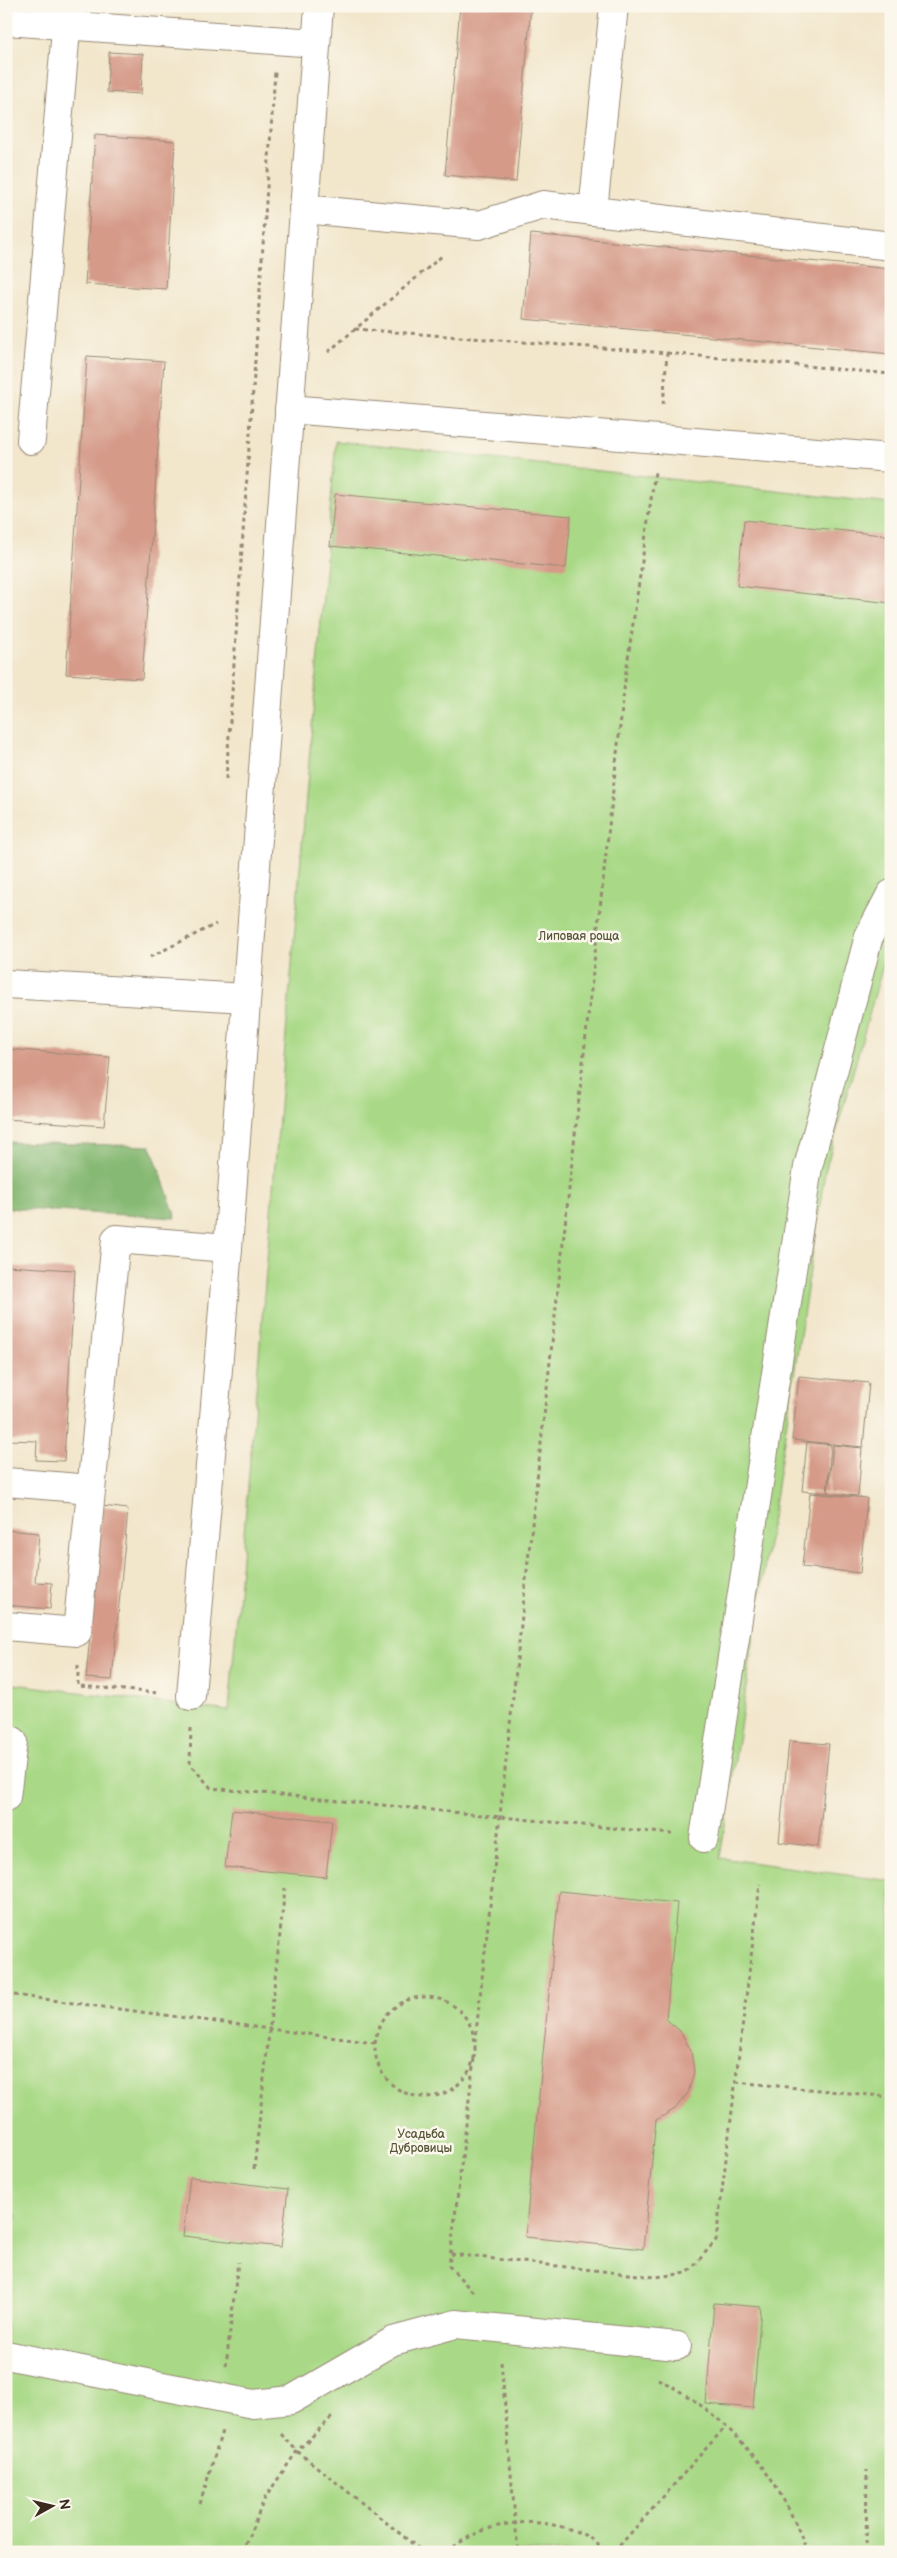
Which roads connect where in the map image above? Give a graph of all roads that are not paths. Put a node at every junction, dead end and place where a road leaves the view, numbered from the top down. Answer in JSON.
{"nodes":[{"id":1,"x":319,"y":6,"type":"edge"},
{"id":2,"x":614,"y":6,"type":"edge"},
{"id":3,"x":67,"y":16,"type":"edge"},
{"id":4,"x":6,"y":21,"type":"edge"},
{"id":5,"x":316,"y":43,"type":"junction"},
{"id":6,"x":303,"y":209,"type":"junction"},
{"id":7,"x":593,"y":211,"type":"junction"},
{"id":8,"x":891,"y":246,"type":"edge"},
{"id":9,"x":290,"y":396,"type":"junction"},
{"id":10,"x":31,"y":440,"type":"dead end"},
{"id":11,"x":891,"y":458,"type":"edge"},
{"id":12,"x":891,"y":894,"type":"edge"},
{"id":13,"x":6,"y":984,"type":"edge"},
{"id":14,"x":246,"y":998,"type":"junction"},
{"id":15,"x":228,"y":1248,"type":"junction"},
{"id":16,"x":6,"y":1482,"type":"edge"},
{"id":17,"x":90,"y":1489,"type":"junction"},
{"id":18,"x":6,"y":1626,"type":"edge"},
{"id":19,"x":191,"y":1696,"type":"road end"},
{"id":20,"x":13,"y":1741,"type":"dead end"},
{"id":21,"x":6,"y":1797,"type":"edge"},
{"id":22,"x":704,"y":1838,"type":"road end"},
{"id":23,"x":677,"y":2346,"type":"dead end"},
{"id":24,"x":6,"y":2355,"type":"edge"}],
"edges":[{"from":1,"to":5,"type":"street"},
{"from":2,"to":7,"type":"street"},
{"from":3,"to":4,"type":"street"},
{"from":3,"to":5,"type":"street"},
{"from":3,"to":10,"type":"street"},
{"from":5,"to":6,"type":"street"},
{"from":6,"to":7,"type":"street"},
{"from":6,"to":9,"type":"street"},
{"from":7,"to":8,"type":"street"},
{"from":9,"to":11,"type":"street"},
{"from":9,"to":14,"type":"street"},
{"from":12,"to":22,"type":"street"},
{"from":13,"to":14,"type":"street"},
{"from":14,"to":15,"type":"street"},
{"from":15,"to":17,"type":"street"},
{"from":15,"to":19,"type":"street"},
{"from":16,"to":17,"type":"street"},
{"from":17,"to":18,"type":"street"},
{"from":20,"to":21,"type":"street"},
{"from":23,"to":24,"type":"street"}]}
